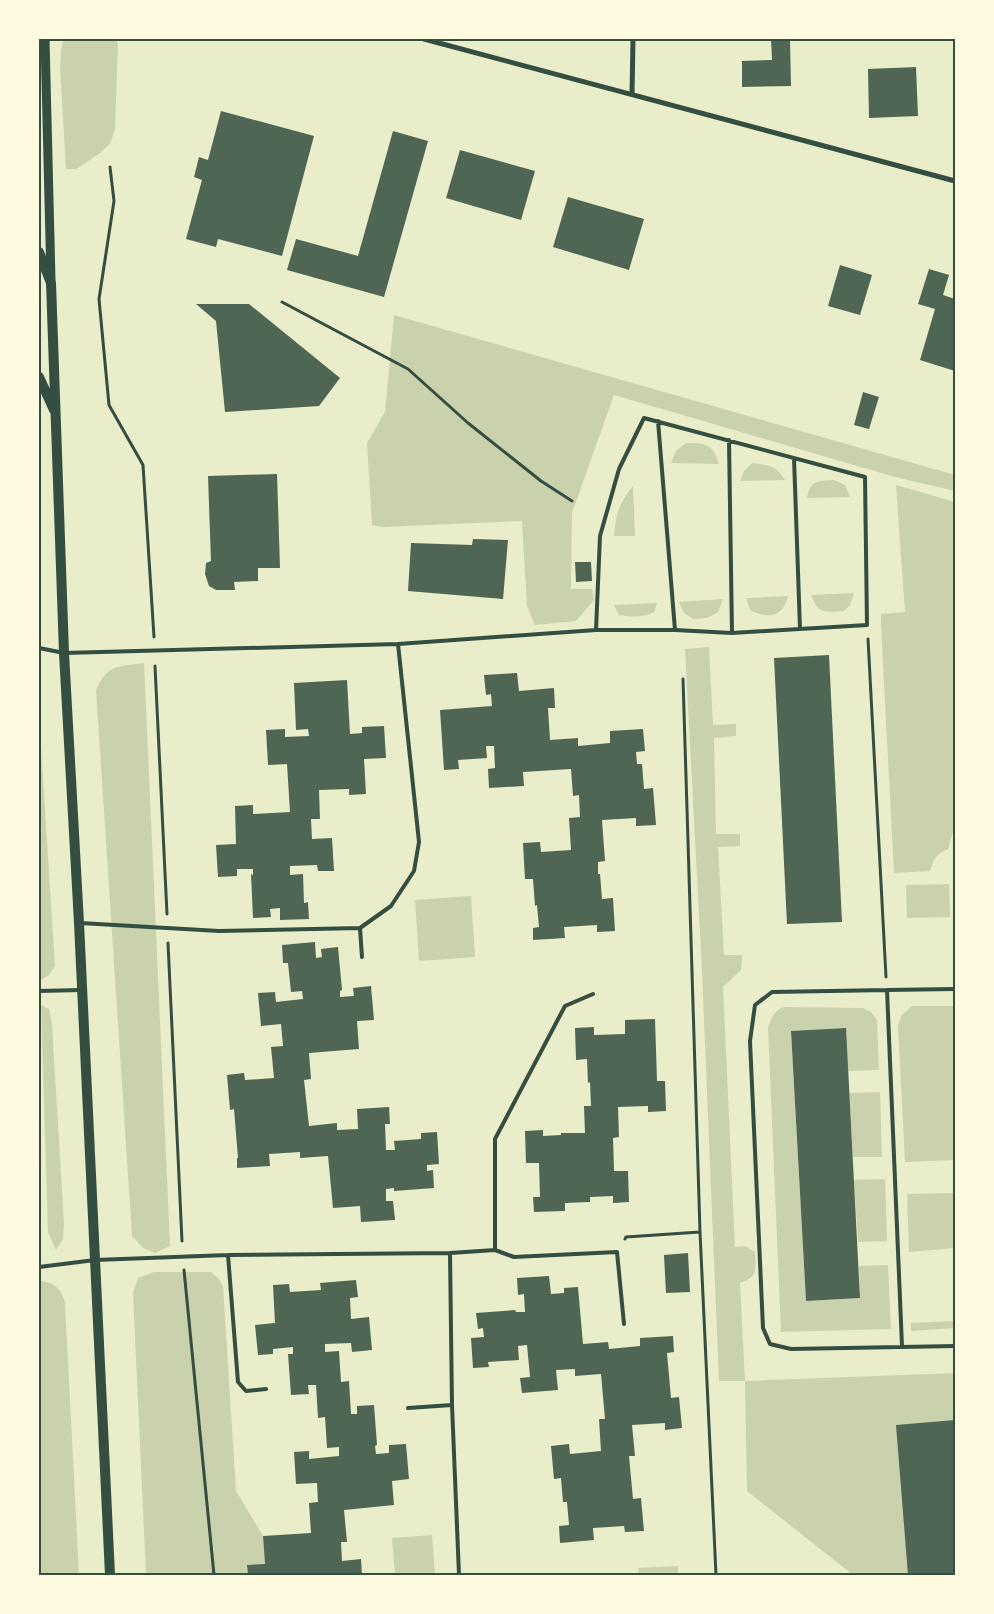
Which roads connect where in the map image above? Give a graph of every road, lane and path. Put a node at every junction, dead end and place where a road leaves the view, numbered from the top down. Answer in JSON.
{"nodes":[{"id":1,"x":45,"y":39,"type":"edge"},
{"id":2,"x":424,"y":39,"type":"edge"},
{"id":3,"x":633,"y":39,"type":"edge"},
{"id":4,"x":632,"y":94,"type":"junction"},
{"id":5,"x":110,"y":167,"type":"dead end"},
{"id":6,"x":955,"y":181,"type":"edge"},
{"id":7,"x":39,"y":252,"type":"edge"},
{"id":8,"x":51,"y":283,"type":"junction"},
{"id":9,"x":282,"y":302,"type":"dead end"},
{"id":10,"x":39,"y":377,"type":"edge"},
{"id":11,"x":56,"y":415,"type":"junction"},
{"id":12,"x":658,"y":421,"type":"junction"},
{"id":13,"x":729,"y":440,"type":"junction"},
{"id":14,"x":794,"y":458,"type":"junction"},
{"id":15,"x":572,"y":501,"type":"dead end"},
{"id":16,"x":867,"y":625,"type":"junction"},
{"id":17,"x":800,"y":629,"type":"junction"},
{"id":18,"x":596,"y":630,"type":"junction"},
{"id":19,"x":676,"y":630,"type":"junction"},
{"id":20,"x":732,"y":633,"type":"junction"},
{"id":21,"x":398,"y":644,"type":"junction"},
{"id":22,"x":39,"y":648,"type":"edge"},
{"id":23,"x":155,"y":651,"type":"junction"},
{"id":24,"x":64,"y":653,"type":"junction"},
{"id":25,"x":683,"y":679,"type":"dead end"},
{"id":26,"x":79,"y":922,"type":"junction"},
{"id":27,"x":167,"y":928,"type":"junction"},
{"id":28,"x":360,"y":928,"type":"junction"},
{"id":29,"x":362,"y":957,"type":"dead end"},
{"id":30,"x":955,"y":989,"type":"edge"},
{"id":31,"x":81,"y":990,"type":"junction"},
{"id":32,"x":887,"y":990,"type":"junction"},
{"id":33,"x":39,"y":991,"type":"edge"},
{"id":34,"x":593,"y":994,"type":"dead end"},
{"id":35,"x":700,"y":1232,"type":"junction"},
{"id":36,"x":495,"y":1250,"type":"junction"},
{"id":37,"x":617,"y":1252,"type":"junction"},
{"id":38,"x":450,"y":1253,"type":"junction"},
{"id":39,"x":228,"y":1255,"type":"junction"},
{"id":40,"x":182,"y":1258,"type":"junction"},
{"id":41,"x":95,"y":1260,"type":"junction"},
{"id":42,"x":39,"y":1266,"type":"edge"},
{"id":43,"x":624,"y":1324,"type":"dead end"},
{"id":44,"x":902,"y":1346,"type":"junction"},
{"id":45,"x":955,"y":1346,"type":"edge"},
{"id":46,"x":266,"y":1389,"type":"dead end"},
{"id":47,"x":452,"y":1404,"type":"junction"},
{"id":48,"x":408,"y":1408,"type":"dead end"},
{"id":49,"x":110,"y":1575,"type":"edge"},
{"id":50,"x":214,"y":1575,"type":"edge"},
{"id":51,"x":459,"y":1575,"type":"edge"},
{"id":52,"x":716,"y":1575,"type":"edge"}],
"edges":[{"from":1,"to":8,"type":"street"},
{"from":2,"to":4,"type":"street"},
{"from":3,"to":4,"type":"street"},
{"from":4,"to":6,"type":"street"},
{"from":5,"to":23,"type":"path"},
{"from":7,"to":8,"type":"main road"},
{"from":8,"to":11,"type":"main road"},
{"from":9,"to":15,"type":"path"},
{"from":10,"to":11,"type":"main road"},
{"from":11,"to":24,"type":"main road"},
{"from":12,"to":13,"type":"lane"},
{"from":12,"to":18,"type":"lane"},
{"from":12,"to":19,"type":"lane"},
{"from":13,"to":14,"type":"lane"},
{"from":13,"to":20,"type":"lane"},
{"from":14,"to":16,"type":"lane"},
{"from":14,"to":17,"type":"lane"},
{"from":16,"to":17,"type":"lane"},
{"from":16,"to":32,"type":"path"},
{"from":17,"to":20,"type":"lane"},
{"from":18,"to":19,"type":"lane"},
{"from":18,"to":21,"type":"lane"},
{"from":19,"to":20,"type":"lane"},
{"from":21,"to":23,"type":"lane"},
{"from":21,"to":28,"type":"lane"},
{"from":22,"to":24,"type":"lane"},
{"from":23,"to":24,"type":"lane"},
{"from":23,"to":27,"type":"path"},
{"from":24,"to":26,"type":"main road"},
{"from":25,"to":35,"type":"path"},
{"from":26,"to":27,"type":"lane"},
{"from":26,"to":31,"type":"main road"},
{"from":27,"to":28,"type":"lane"},
{"from":27,"to":40,"type":"path"},
{"from":28,"to":29,"type":"lane"},
{"from":30,"to":32,"type":"lane"},
{"from":31,"to":33,"type":"lane"},
{"from":31,"to":41,"type":"main road"},
{"from":32,"to":44,"type":"lane"},
{"from":32,"to":44,"type":"lane"},
{"from":34,"to":36,"type":"lane"},
{"from":35,"to":37,"type":"path"},
{"from":35,"to":52,"type":"path"},
{"from":36,"to":37,"type":"lane"},
{"from":36,"to":38,"type":"lane"},
{"from":37,"to":43,"type":"lane"},
{"from":38,"to":39,"type":"lane"},
{"from":38,"to":47,"type":"lane"},
{"from":39,"to":40,"type":"lane"},
{"from":39,"to":46,"type":"lane"},
{"from":40,"to":41,"type":"lane"},
{"from":40,"to":50,"type":"path"},
{"from":41,"to":42,"type":"lane"},
{"from":41,"to":49,"type":"main road"},
{"from":44,"to":45,"type":"lane"},
{"from":47,"to":48,"type":"lane"},
{"from":47,"to":51,"type":"lane"}]}
